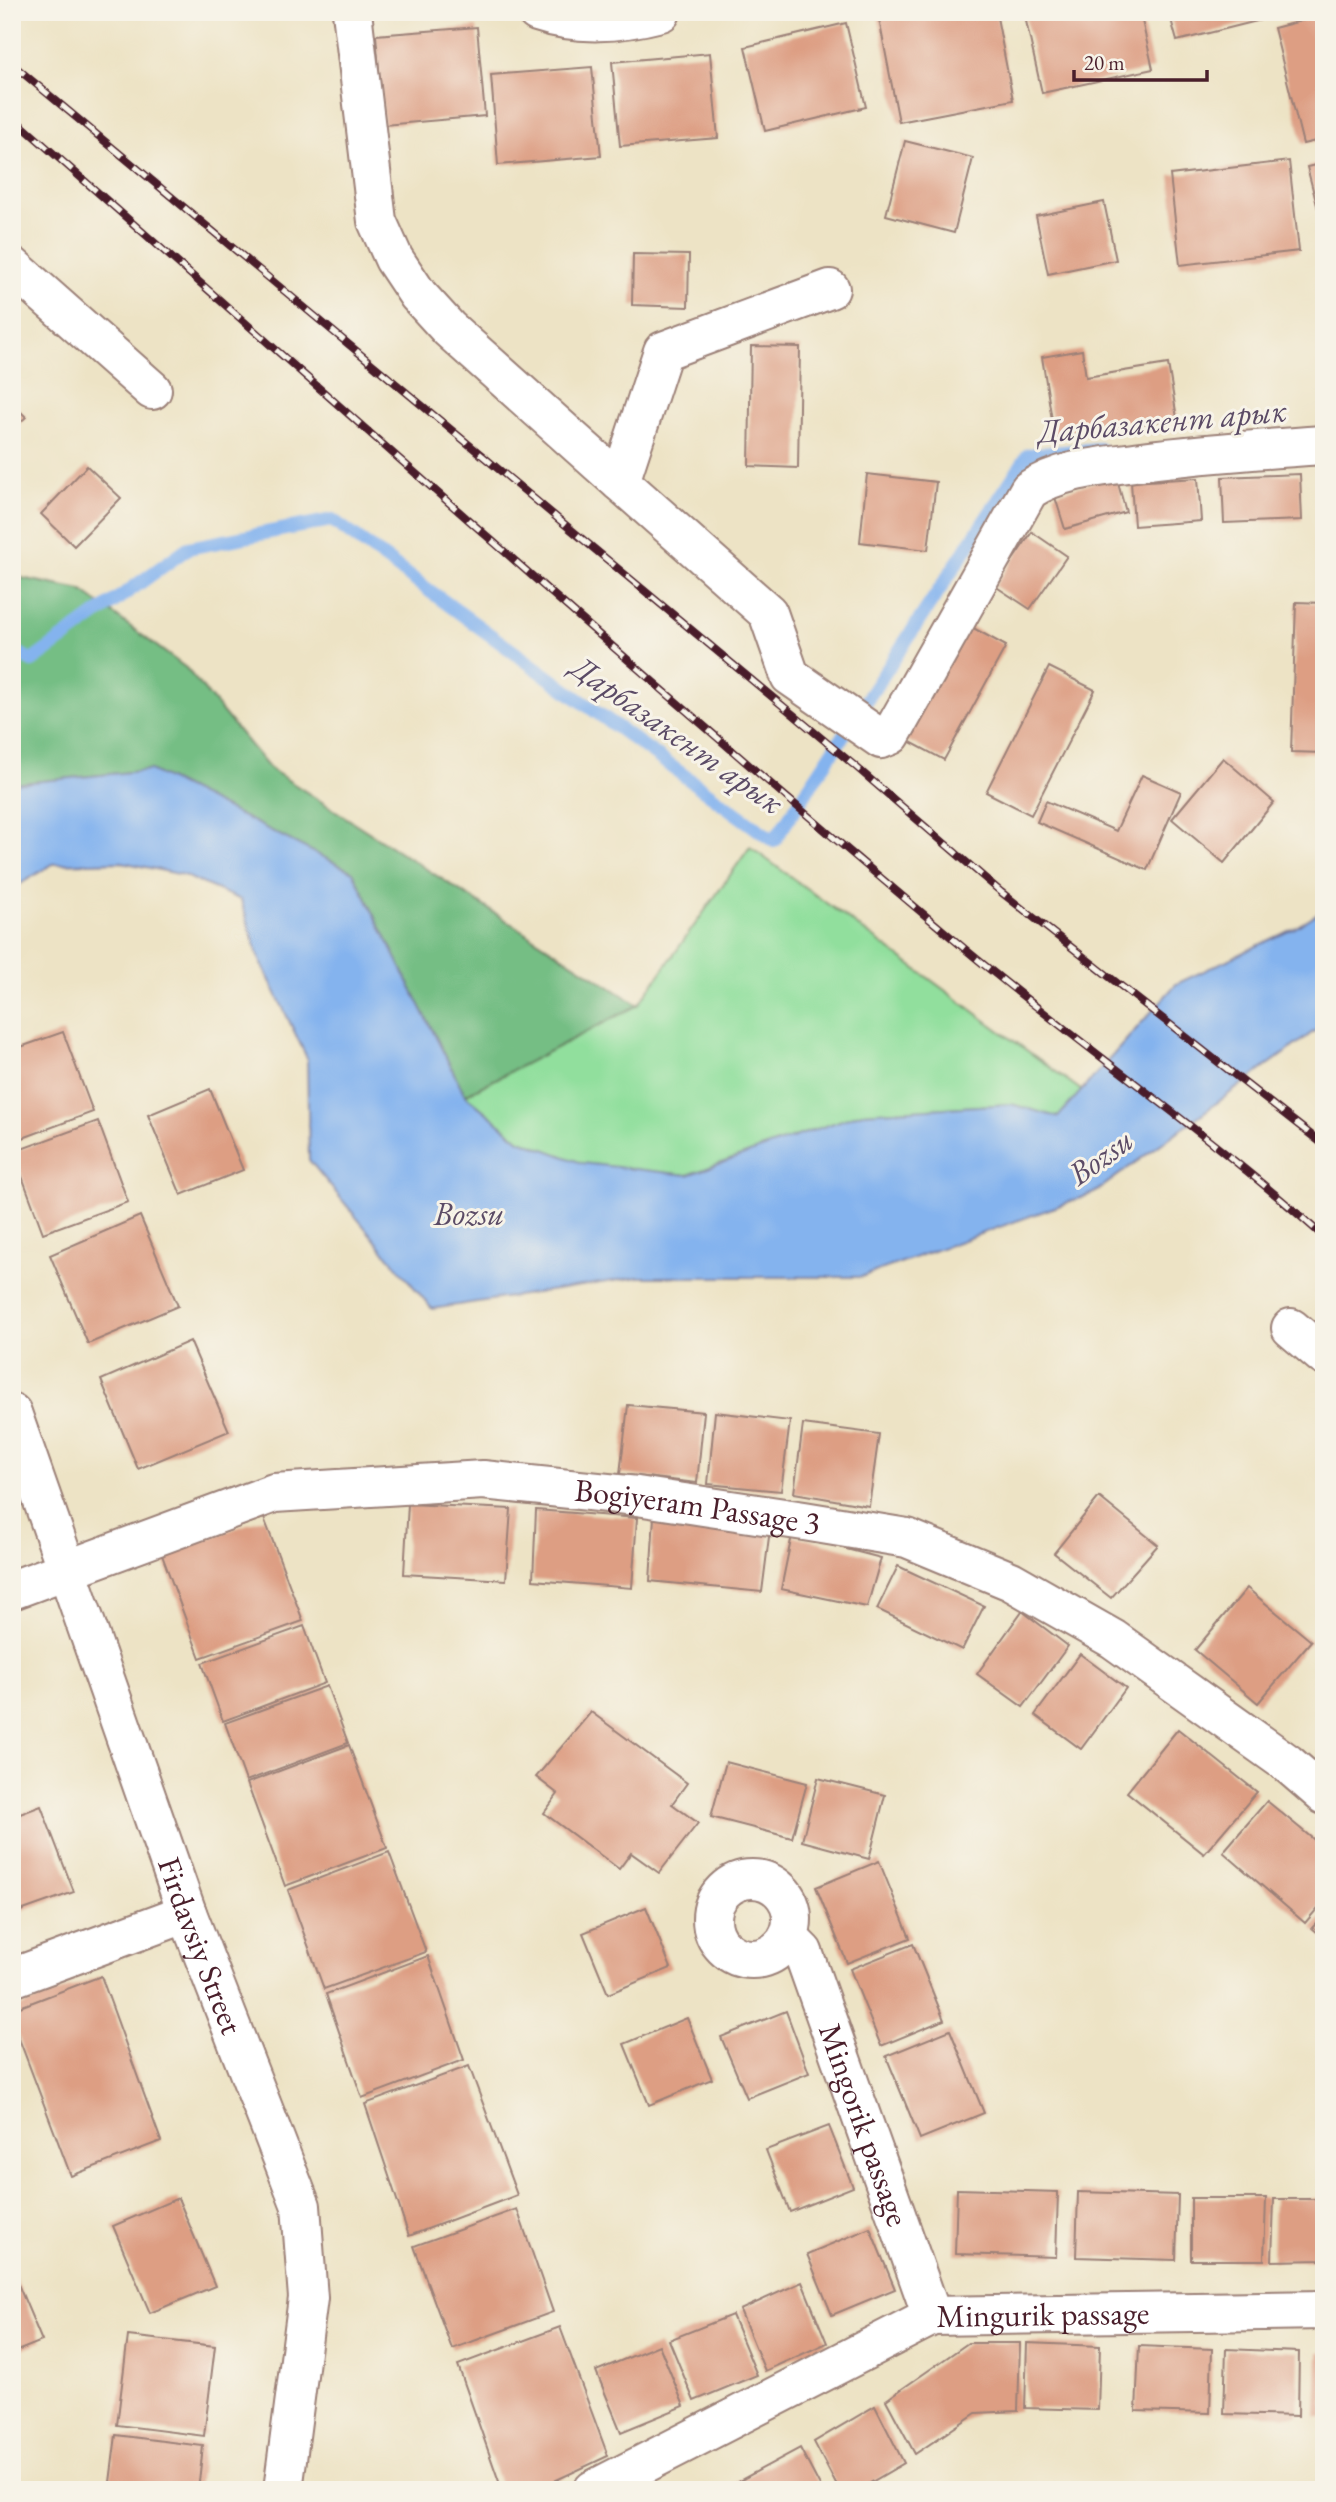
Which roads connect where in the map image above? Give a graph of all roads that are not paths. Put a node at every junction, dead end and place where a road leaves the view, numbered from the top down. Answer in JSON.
{"nodes":[{"id":1,"x":352,"y":12,"type":"edge"},
{"id":2,"x":537,"y":12,"type":"edge"},
{"id":3,"x":661,"y":12,"type":"edge"},
{"id":4,"x":12,"y":266,"type":"edge"},
{"id":5,"x":830,"y":289,"type":"dead end"},
{"id":6,"x":152,"y":390,"type":"dead end"},
{"id":7,"x":1324,"y":446,"type":"edge"},
{"id":8,"x":620,"y":482,"type":"junction"},
{"id":9,"x":1291,"y":1328,"type":"dead end"},
{"id":10,"x":1324,"y":1356,"type":"edge"},
{"id":11,"x":12,"y":1413,"type":"edge"},
{"id":12,"x":66,"y":1569,"type":"junction"},
{"id":13,"x":12,"y":1590,"type":"edge"},
{"id":14,"x":1324,"y":1795,"type":"edge"},
{"id":15,"x":187,"y":1913,"type":"junction"},
{"id":16,"x":789,"y":1938,"type":"dead end"},
{"id":17,"x":12,"y":1979,"type":"edge"},
{"id":18,"x":1324,"y":2310,"type":"edge"},
{"id":19,"x":932,"y":2316,"type":"junction"},
{"id":20,"x":283,"y":2490,"type":"edge"},
{"id":21,"x":593,"y":2490,"type":"edge"}],
"edges":[{"from":1,"to":8,"type":"street"},
{"from":2,"to":3,"type":"street"},
{"from":4,"to":6,"type":"street"},
{"from":5,"to":8,"type":"street"},
{"from":7,"to":8,"type":"street"},
{"from":9,"to":10,"type":"street"},
{"from":11,"to":12,"type":"street","name":"Firdavsiy Street"},
{"from":12,"to":13,"type":"street","name":"Bogiyeram Passage 3"},
{"from":12,"to":14,"type":"street","name":"Bogiyeram Passage 3"},
{"from":12,"to":15,"type":"street","name":"Firdavsiy Street"},
{"from":15,"to":17,"type":"street"},
{"from":15,"to":20,"type":"street","name":"Firdavsiy Street"},
{"from":16,"to":19,"type":"street","name":"Mingorik passage"},
{"from":18,"to":19,"type":"street","name":"Mingurik passage"},
{"from":19,"to":21,"type":"street","name":"Mingurik passage"}]}
